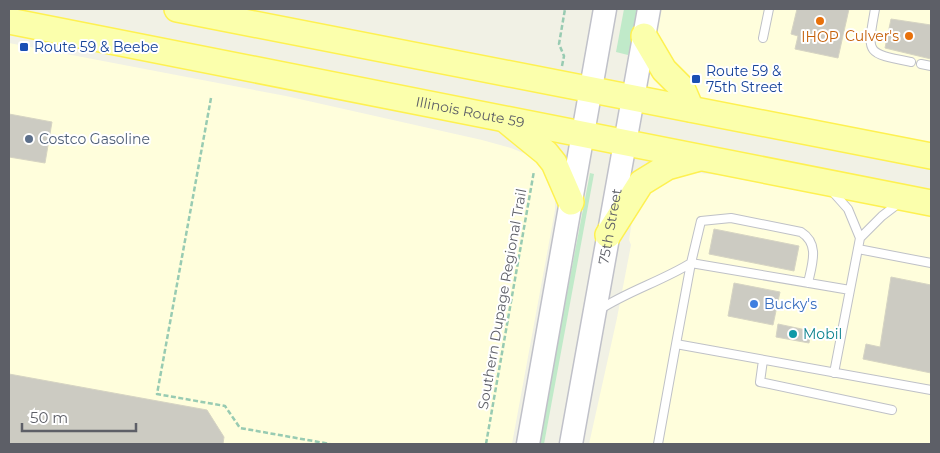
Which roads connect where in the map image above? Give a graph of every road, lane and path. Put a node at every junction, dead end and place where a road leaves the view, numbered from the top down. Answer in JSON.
{"nodes":[{"id":1,"x":177,"y":9,"type":"edge"},
{"id":2,"x":565,"y":9,"type":"edge"},
{"id":3,"x":605,"y":9,"type":"edge"},
{"id":4,"x":649,"y":9,"type":"edge"},
{"id":5,"x":769,"y":9,"type":"edge"},
{"id":6,"x":876,"y":9,"type":"edge"},
{"id":7,"x":9,"y":22,"type":"edge"},
{"id":8,"x":644,"y":36,"type":"junction"},
{"id":9,"x":763,"y":38,"type":"dead end"},
{"id":10,"x":564,"y":56,"type":"dead end"},
{"id":11,"x":911,"y":62,"type":"dead end"},
{"id":12,"x":922,"y":64,"type":"dead end"},
{"id":13,"x":931,"y":66,"type":"edge"},
{"id":14,"x":591,"y":90,"type":"junction"},
{"id":15,"x":211,"y":98,"type":"dead end"},
{"id":16,"x":632,"y":98,"type":"junction"},
{"id":17,"x":691,"y":109,"type":"junction"},
{"id":18,"x":504,"y":119,"type":"junction"},
{"id":19,"x":583,"y":134,"type":"junction"},
{"id":20,"x":624,"y":142,"type":"junction"},
{"id":21,"x":931,"y":156,"type":"edge"},
{"id":22,"x":702,"y":158,"type":"junction"},
{"id":23,"x":535,"y":166,"type":"dead end"},
{"id":24,"x":817,"y":181,"type":"junction"},
{"id":25,"x":907,"y":199,"type":"junction"},
{"id":26,"x":571,"y":202,"type":"junction"},
{"id":27,"x":931,"y":203,"type":"edge"},
{"id":28,"x":608,"y":235,"type":"junction"},
{"id":29,"x":860,"y":238,"type":"junction"},
{"id":30,"x":858,"y":249,"type":"junction"},
{"id":31,"x":691,"y":263,"type":"junction"},
{"id":32,"x":931,"y":263,"type":"edge"},
{"id":33,"x":808,"y":283,"type":"junction"},
{"id":34,"x":850,"y":290,"type":"junction"},
{"id":35,"x":594,"y":313,"type":"junction"},
{"id":36,"x":676,"y":344,"type":"junction"},
{"id":37,"x":763,"y":360,"type":"junction"},
{"id":38,"x":834,"y":373,"type":"junction"},
{"id":39,"x":931,"y":390,"type":"edge"},
{"id":40,"x":892,"y":410,"type":"dead end"},
{"id":41,"x":330,"y":444,"type":"edge"},
{"id":42,"x":486,"y":444,"type":"edge"},
{"id":43,"x":528,"y":444,"type":"edge"},
{"id":44,"x":571,"y":444,"type":"edge"},
{"id":45,"x":658,"y":444,"type":"edge"}],
"edges":[{"from":1,"to":14,"type":"main road"},
{"from":2,"to":10,"type":"path"},
{"from":3,"to":14,"type":"main road"},
{"from":4,"to":8,"type":"main road","name":"75th Street"},
{"from":5,"to":9,"type":"lane"},
{"from":6,"to":11,"type":"lane"},
{"from":7,"to":18,"type":"main road","name":"Illinois Route 59"},
{"from":8,"to":16,"type":"main road","name":"75th Street"},
{"from":8,"to":17,"type":"main road"},
{"from":12,"to":13,"type":"lane"},
{"from":14,"to":16,"type":"main road"},
{"from":14,"to":19,"type":"main road"},
{"from":15,"to":41,"type":"path"},
{"from":16,"to":17,"type":"main road"},
{"from":16,"to":20,"type":"main road","name":"75th Street"},
{"from":17,"to":21,"type":"main road"},
{"from":18,"to":19,"type":"main road","name":"Illinois Route 59"},
{"from":18,"to":26,"type":"main road"},
{"from":19,"to":20,"type":"main road","name":"Illinois Route 59"},
{"from":19,"to":26,"type":"main road"},
{"from":20,"to":22,"type":"main road","name":"Illinois Route 59"},
{"from":20,"to":28,"type":"main road","name":"75th Street"},
{"from":22,"to":24,"type":"main road","name":"Illinois Route 59"},
{"from":22,"to":28,"type":"main road"},
{"from":23,"to":42,"type":"path","name":"Southern Dupage Regional Trail"},
{"from":24,"to":25,"type":"main road","name":"Illinois Route 59"},
{"from":24,"to":29,"type":"lane"},
{"from":25,"to":27,"type":"main road","name":"Illinois Route 59"},
{"from":25,"to":29,"type":"lane"},
{"from":26,"to":43,"type":"main road"},
{"from":28,"to":35,"type":"main road","name":"75th Street"},
{"from":29,"to":30,"type":"lane"},
{"from":30,"to":32,"type":"lane"},
{"from":30,"to":34,"type":"lane"},
{"from":31,"to":33,"type":"lane"},
{"from":31,"to":33,"type":"lane"},
{"from":31,"to":35,"type":"lane"},
{"from":31,"to":36,"type":"lane"},
{"from":33,"to":34,"type":"lane"},
{"from":34,"to":38,"type":"lane"},
{"from":35,"to":44,"type":"main road","name":"75th Street"},
{"from":36,"to":37,"type":"lane"},
{"from":36,"to":45,"type":"lane"},
{"from":37,"to":38,"type":"lane"},
{"from":37,"to":40,"type":"lane"},
{"from":38,"to":39,"type":"lane"}]}
